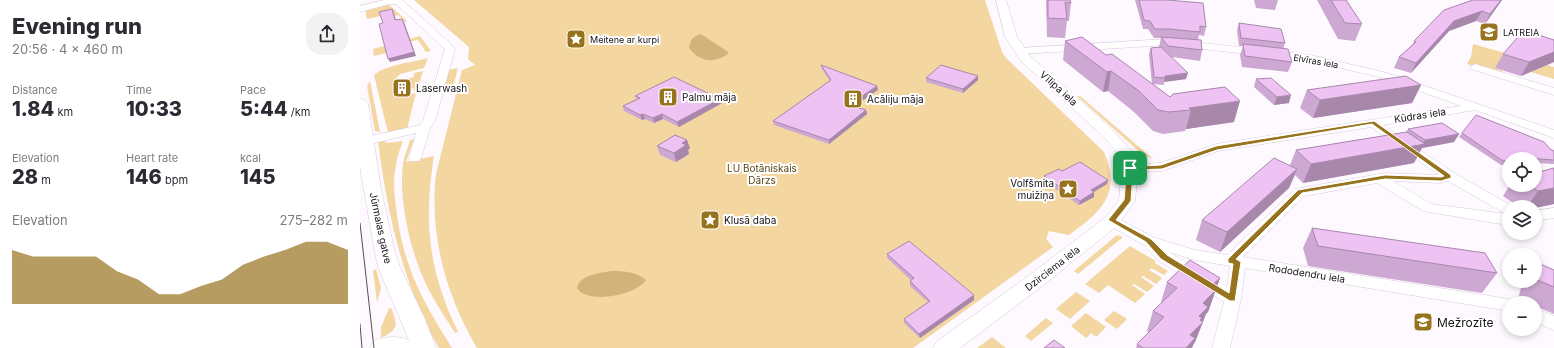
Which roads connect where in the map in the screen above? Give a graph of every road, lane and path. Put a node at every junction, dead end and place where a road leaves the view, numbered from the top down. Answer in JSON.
{"nodes":[{"id":1,"x":1001,"y":0,"type":"edge"},
{"id":2,"x":360,"y":9,"type":"edge"},
{"id":3,"x":1021,"y":51,"type":"junction"},
{"id":4,"x":1475,"y":67,"type":"dead end"},
{"id":5,"x":1554,"y":92,"type":"edge"},
{"id":6,"x":360,"y":103,"type":"edge"},
{"id":7,"x":1476,"y":107,"type":"junction"},
{"id":8,"x":1374,"y":122,"type":"junction"},
{"id":9,"x":424,"y":128,"type":"junction"},
{"id":10,"x":1554,"y":134,"type":"edge"},
{"id":11,"x":366,"y":141,"type":"junction"},
{"id":12,"x":415,"y":158,"type":"dead end"},
{"id":13,"x":1130,"y":168,"type":"junction"},
{"id":14,"x":1449,"y":176,"type":"junction"},
{"id":15,"x":1379,"y":178,"type":"junction"},
{"id":16,"x":1502,"y":206,"type":"edge"},
{"id":17,"x":1554,"y":213,"type":"edge"},
{"id":18,"x":1542,"y":215,"type":"edge"},
{"id":19,"x":1502,"y":219,"type":"edge"},
{"id":20,"x":1112,"y":220,"type":"junction"},
{"id":21,"x":1148,"y":241,"type":"junction"},
{"id":22,"x":1234,"y":262,"type":"junction"},
{"id":23,"x":1233,"y":299,"type":"junction"},
{"id":24,"x":1502,"y":304,"type":"edge"},
{"id":25,"x":1542,"y":318,"type":"edge"},
{"id":26,"x":1554,"y":323,"type":"edge"},
{"id":27,"x":382,"y":348,"type":"edge"},
{"id":28,"x":404,"y":348,"type":"edge"},
{"id":29,"x":424,"y":348,"type":"edge"},
{"id":30,"x":944,"y":348,"type":"edge"},
{"id":31,"x":1221,"y":348,"type":"edge"}],
"edges":[{"from":1,"to":3,"type":"street","name":"Vīlipa iela"},
{"from":2,"to":9,"type":"street"},
{"from":3,"to":7,"type":"street","name":"Elvīras iela"},
{"from":3,"to":13,"type":"street","name":"Vīlipa iela"},
{"from":4,"to":5,"type":"street"},
{"from":6,"to":11,"type":"main road","name":"Jūrmalas gatve"},
{"from":7,"to":8,"type":"street","name":"Kūdras iela"},
{"from":7,"to":10,"type":"street","name":"Elvīras iela"},
{"from":8,"to":13,"type":"street","name":"Kūdras iela"},
{"from":8,"to":14,"type":"street"},
{"from":9,"to":11,"type":"street"},
{"from":9,"to":12,"type":"street"},
{"from":11,"to":29,"type":"main road","name":"Jūrmalas gatve"},
{"from":13,"to":20,"type":"street","name":"Dzirciema iela"},
{"from":14,"to":15,"type":"street"},
{"from":14,"to":16,"type":"street"},
{"from":15,"to":19,"type":"street"},
{"from":15,"to":22,"type":"street"},
{"from":17,"to":18,"type":"street"},
{"from":20,"to":21,"type":"street","name":"Rododendru iela"},
{"from":20,"to":30,"type":"street","name":"Dzirciema iela"},
{"from":21,"to":22,"type":"street","name":"Rododendru iela"},
{"from":21,"to":23,"type":"street"},
{"from":22,"to":23,"type":"street"},
{"from":22,"to":24,"type":"street","name":"Rododendru iela"},
{"from":23,"to":31,"type":"street"},
{"from":25,"to":26,"type":"street"},
{"from":27,"to":28,"type":"main road"}]}
